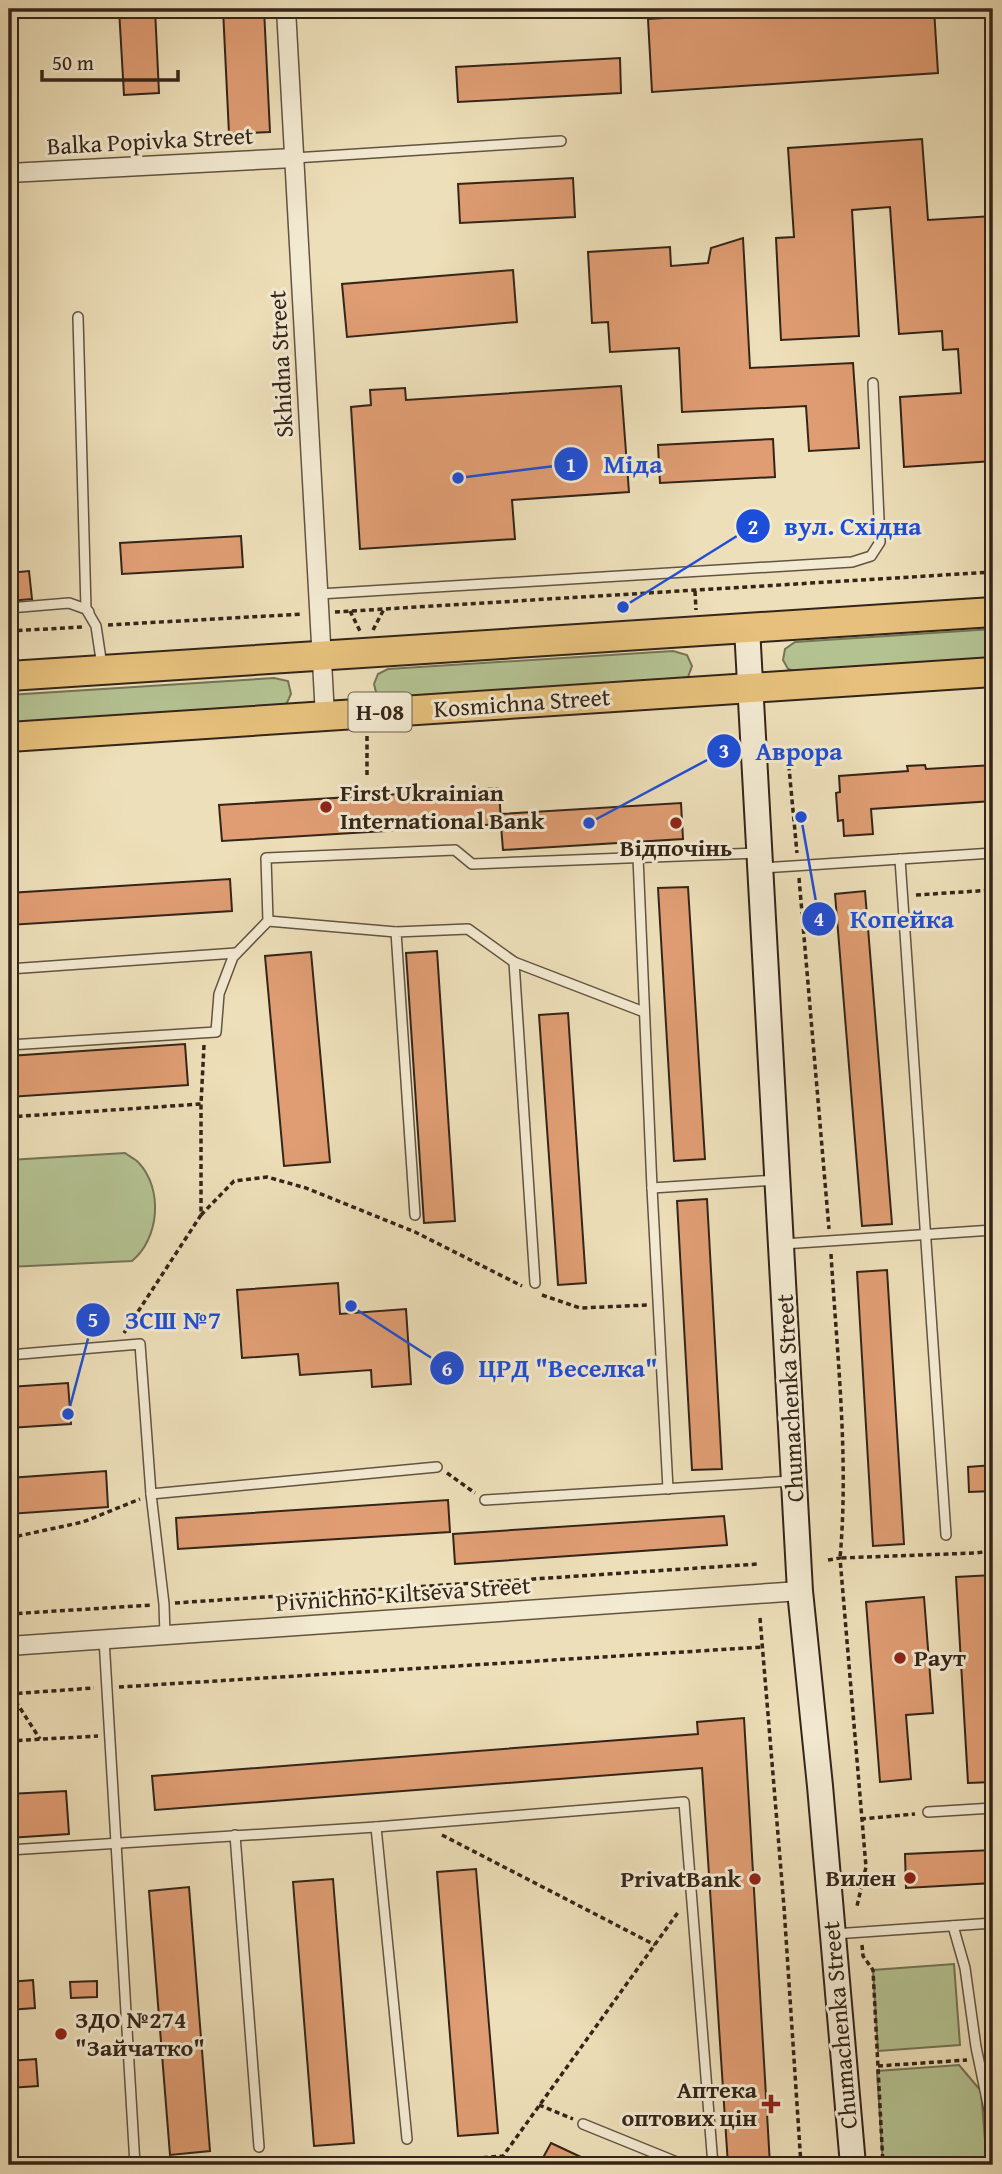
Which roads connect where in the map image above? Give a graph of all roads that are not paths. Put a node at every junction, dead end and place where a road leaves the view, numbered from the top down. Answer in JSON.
{"nodes":[{"id":1,"x":286,"y":9,"type":"edge"},
{"id":2,"x":561,"y":141,"type":"dead end"},
{"id":3,"x":294,"y":158,"type":"junction"},
{"id":4,"x":9,"y":173,"type":"edge"},
{"id":5,"x":78,"y":317,"type":"dead end"},
{"id":6,"x":873,"y":383,"type":"dead end"},
{"id":7,"x":319,"y":594,"type":"junction"},
{"id":8,"x":9,"y":608,"type":"edge"},
{"id":9,"x":86,"y":609,"type":"junction"},
{"id":10,"x":993,"y":612,"type":"edge"},
{"id":11,"x":747,"y":628,"type":"junction"},
{"id":12,"x":322,"y":656,"type":"junction"},
{"id":13,"x":102,"y":671,"type":"junction"},
{"id":14,"x":993,"y":672,"type":"edge"},
{"id":15,"x":9,"y":676,"type":"edge"},
{"id":16,"x":750,"y":688,"type":"junction"},
{"id":17,"x":326,"y":716,"type":"junction"},
{"id":18,"x":9,"y":737,"type":"edge"},
{"id":19,"x":993,"y":853,"type":"edge"},
{"id":20,"x":638,"y":857,"type":"junction"},
{"id":21,"x":901,"y":859,"type":"junction"},
{"id":22,"x":760,"y":861,"type":"junction"},
{"id":23,"x":268,"y":921,"type":"junction"},
{"id":24,"x":396,"y":932,"type":"junction"},
{"id":25,"x":236,"y":953,"type":"junction"},
{"id":26,"x":514,"y":962,"type":"junction"},
{"id":27,"x":9,"y":969,"type":"edge"},
{"id":28,"x":644,"y":1012,"type":"junction"},
{"id":29,"x":9,"y":1045,"type":"edge"},
{"id":30,"x":778,"y":1180,"type":"junction"},
{"id":31,"x":652,"y":1188,"type":"junction"},
{"id":32,"x":415,"y":1215,"type":"dead end"},
{"id":33,"x":993,"y":1230,"type":"edge"},
{"id":34,"x":926,"y":1235,"type":"junction"},
{"id":35,"x":781,"y":1244,"type":"junction"},
{"id":36,"x":535,"y":1283,"type":"dead end"},
{"id":37,"x":9,"y":1355,"type":"edge"},
{"id":38,"x":437,"y":1467,"type":"road end"},
{"id":39,"x":794,"y":1481,"type":"junction"},
{"id":40,"x":668,"y":1489,"type":"junction"},
{"id":41,"x":151,"y":1494,"type":"junction"},
{"id":42,"x":485,"y":1500,"type":"road end"},
{"id":43,"x":946,"y":1535,"type":"dead end"},
{"id":44,"x":800,"y":1591,"type":"junction"},
{"id":45,"x":165,"y":1635,"type":"junction"},
{"id":46,"x":104,"y":1639,"type":"junction"},
{"id":47,"x":9,"y":1646,"type":"edge"},
{"id":48,"x":993,"y":1808,"type":"edge"},
{"id":49,"x":928,"y":1812,"type":"road end"},
{"id":50,"x":376,"y":1827,"type":"junction"},
{"id":51,"x":235,"y":1835,"type":"junction"},
{"id":52,"x":116,"y":1842,"type":"junction"},
{"id":53,"x":9,"y":1850,"type":"edge"},
{"id":54,"x":993,"y":1923,"type":"edge"},
{"id":55,"x":953,"y":1926,"type":"junction"},
{"id":56,"x":832,"y":1934,"type":"junction"},
{"id":57,"x":583,"y":2124,"type":"road end"},
{"id":58,"x":407,"y":2139,"type":"dead end"},
{"id":59,"x":259,"y":2147,"type":"dead end"},
{"id":60,"x":993,"y":2163,"type":"edge"},
{"id":61,"x":135,"y":2165,"type":"edge"},
{"id":62,"x":684,"y":2165,"type":"edge"},
{"id":63,"x":713,"y":2165,"type":"edge"},
{"id":64,"x":853,"y":2165,"type":"edge"}],
"edges":[{"from":1,"to":3,"type":"street","name":"Skhidna Street"},
{"from":2,"to":3,"type":"lane"},
{"from":3,"to":4,"type":"street","name":"Balka Popivka Street"},
{"from":3,"to":7,"type":"street","name":"Skhidna Street"},
{"from":5,"to":9,"type":"lane"},
{"from":6,"to":7,"type":"lane"},
{"from":7,"to":12,"type":"street","name":"Skhidna Street"},
{"from":8,"to":9,"type":"lane"},
{"from":9,"to":13,"type":"lane"},
{"from":10,"to":11,"type":"main road"},
{"from":11,"to":12,"type":"main road"},
{"from":11,"to":16,"type":"street","name":"Chumachenka Street"},
{"from":12,"to":13,"type":"main road"},
{"from":12,"to":17,"type":"street","name":"Skhidna Street"},
{"from":13,"to":15,"type":"main road"},
{"from":14,"to":16,"type":"main road","name":"Kosmichna Street","number":"Н-08"},
{"from":16,"to":17,"type":"main road","name":"Kosmichna Street","number":"Н-08"},
{"from":16,"to":22,"type":"street","name":"Chumachenka Street"},
{"from":17,"to":18,"type":"main road","name":"Kosmichna Street","number":"Н-08"},
{"from":19,"to":21,"type":"lane"},
{"from":20,"to":22,"type":"lane"},
{"from":20,"to":23,"type":"lane"},
{"from":20,"to":28,"type":"lane"},
{"from":21,"to":22,"type":"lane"},
{"from":21,"to":34,"type":"lane"},
{"from":22,"to":30,"type":"street","name":"Chumachenka Street"},
{"from":23,"to":24,"type":"lane"},
{"from":23,"to":25,"type":"lane"},
{"from":24,"to":26,"type":"lane"},
{"from":24,"to":32,"type":"lane"},
{"from":25,"to":27,"type":"lane"},
{"from":25,"to":29,"type":"lane"},
{"from":26,"to":28,"type":"lane"},
{"from":26,"to":36,"type":"lane"},
{"from":28,"to":31,"type":"lane"},
{"from":30,"to":31,"type":"lane"},
{"from":30,"to":35,"type":"street","name":"Chumachenka Street"},
{"from":31,"to":40,"type":"lane"},
{"from":33,"to":34,"type":"lane"},
{"from":34,"to":35,"type":"lane"},
{"from":34,"to":43,"type":"lane"},
{"from":35,"to":39,"type":"street","name":"Chumachenka Street"},
{"from":37,"to":41,"type":"lane"},
{"from":38,"to":41,"type":"lane"},
{"from":39,"to":40,"type":"lane"},
{"from":39,"to":44,"type":"street","name":"Chumachenka Street"},
{"from":40,"to":42,"type":"lane"},
{"from":41,"to":45,"type":"lane"},
{"from":44,"to":45,"type":"street","name":"Pivnichno-Kiltseva Street"},
{"from":44,"to":56,"type":"street","name":"Chumachenka Street"},
{"from":45,"to":46,"type":"street","name":"Pivnichno-Kiltseva Street"},
{"from":46,"to":47,"type":"street","name":"Pivnichno-Kiltseva Street"},
{"from":46,"to":52,"type":"lane"},
{"from":48,"to":49,"type":"lane"},
{"from":50,"to":51,"type":"lane"},
{"from":50,"to":58,"type":"lane"},
{"from":50,"to":63,"type":"lane"},
{"from":51,"to":52,"type":"lane"},
{"from":51,"to":59,"type":"lane"},
{"from":52,"to":53,"type":"lane"},
{"from":52,"to":61,"type":"lane"},
{"from":54,"to":55,"type":"lane"},
{"from":55,"to":56,"type":"lane"},
{"from":55,"to":60,"type":"lane"},
{"from":56,"to":64,"type":"street","name":"Chumachenka Street"},
{"from":57,"to":62,"type":"lane"}]}
